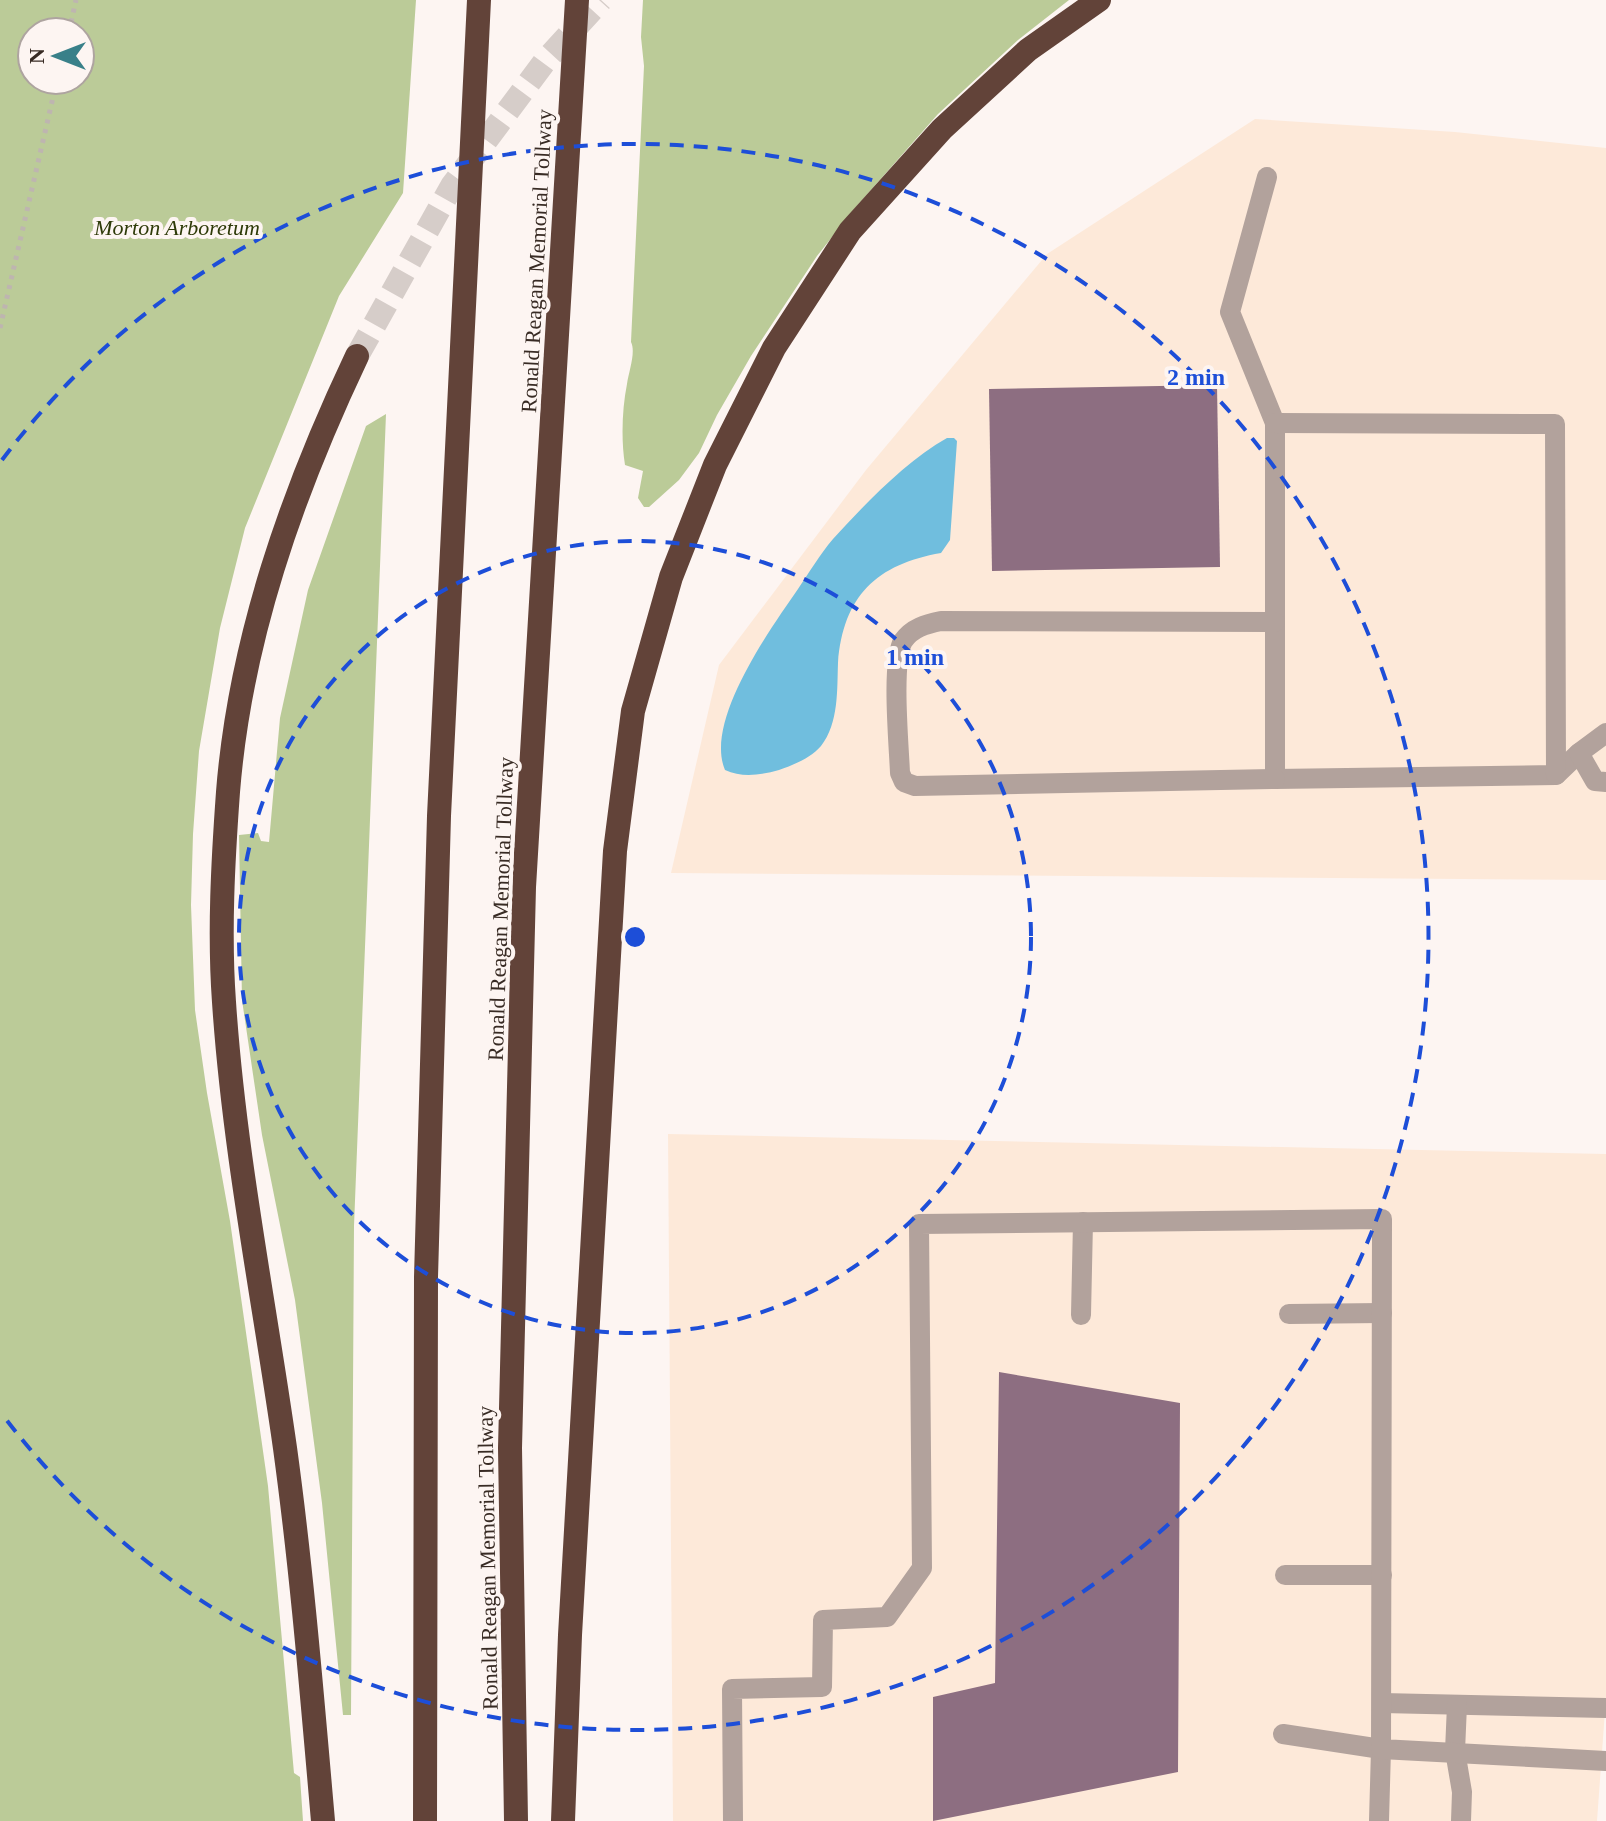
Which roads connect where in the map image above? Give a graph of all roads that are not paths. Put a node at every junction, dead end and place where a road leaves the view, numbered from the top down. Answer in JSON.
{"nodes":[{"id":1,"x":479,"y":0,"type":"edge"},
{"id":2,"x":577,"y":0,"type":"edge"},
{"id":3,"x":1099,"y":0,"type":"edge"},
{"id":4,"x":1267,"y":177,"type":"dead end"},
{"id":5,"x":357,"y":356,"type":"tunnel mouth"},
{"id":6,"x":1275,"y":423,"type":"junction"},
{"id":7,"x":1275,"y":622,"type":"junction"},
{"id":8,"x":1606,"y":733,"type":"edge"},
{"id":9,"x":1579,"y":753,"type":"junction"},
{"id":10,"x":1556,"y":775,"type":"junction"},
{"id":11,"x":1275,"y":779,"type":"junction"},
{"id":12,"x":1606,"y":782,"type":"edge"},
{"id":13,"x":1083,"y":1222,"type":"junction"},
{"id":14,"x":1382,"y":1313,"type":"junction"},
{"id":15,"x":1289,"y":1314,"type":"dead end"},
{"id":16,"x":1081,"y":1315,"type":"dead end"},
{"id":17,"x":1285,"y":1575,"type":"dead end"},
{"id":18,"x":1382,"y":1575,"type":"junction"},
{"id":19,"x":1382,"y":1703,"type":"junction"},
{"id":20,"x":1457,"y":1705,"type":"junction"},
{"id":21,"x":1606,"y":1708,"type":"edge"},
{"id":22,"x":1283,"y":1734,"type":"dead end"},
{"id":23,"x":1381,"y":1749,"type":"junction"},
{"id":24,"x":1455,"y":1751,"type":"junction"},
{"id":25,"x":1606,"y":1761,"type":"edge"},
{"id":26,"x":323,"y":1821,"type":"edge"},
{"id":27,"x":425,"y":1821,"type":"edge"},
{"id":28,"x":516,"y":1821,"type":"edge"},
{"id":29,"x":563,"y":1821,"type":"edge"},
{"id":30,"x":733,"y":1821,"type":"edge"},
{"id":31,"x":1379,"y":1821,"type":"edge"},
{"id":32,"x":1461,"y":1821,"type":"edge"}],
"edges":[{"from":1,"to":27,"type":"highway"},
{"from":2,"to":28,"type":"highway","name":"Ronald Reagan Memorial Tollway"},
{"from":3,"to":29,"type":"highway"},
{"from":4,"to":6,"type":"lane"},
{"from":5,"to":26,"type":"highway"},
{"from":6,"to":7,"type":"lane"},
{"from":6,"to":10,"type":"lane"},
{"from":7,"to":11,"type":"lane"},
{"from":7,"to":11,"type":"lane"},
{"from":8,"to":9,"type":"lane"},
{"from":9,"to":10,"type":"lane"},
{"from":9,"to":12,"type":"lane"},
{"from":10,"to":11,"type":"lane"},
{"from":13,"to":14,"type":"lane"},
{"from":13,"to":16,"type":"lane"},
{"from":13,"to":30,"type":"lane"},
{"from":14,"to":15,"type":"lane"},
{"from":14,"to":18,"type":"lane"},
{"from":17,"to":18,"type":"lane"},
{"from":18,"to":19,"type":"lane"},
{"from":19,"to":20,"type":"lane"},
{"from":19,"to":23,"type":"lane"},
{"from":20,"to":21,"type":"lane"},
{"from":20,"to":24,"type":"lane"},
{"from":22,"to":23,"type":"lane"},
{"from":23,"to":24,"type":"lane"},
{"from":23,"to":31,"type":"lane"},
{"from":24,"to":25,"type":"lane"},
{"from":24,"to":32,"type":"lane"}]}
